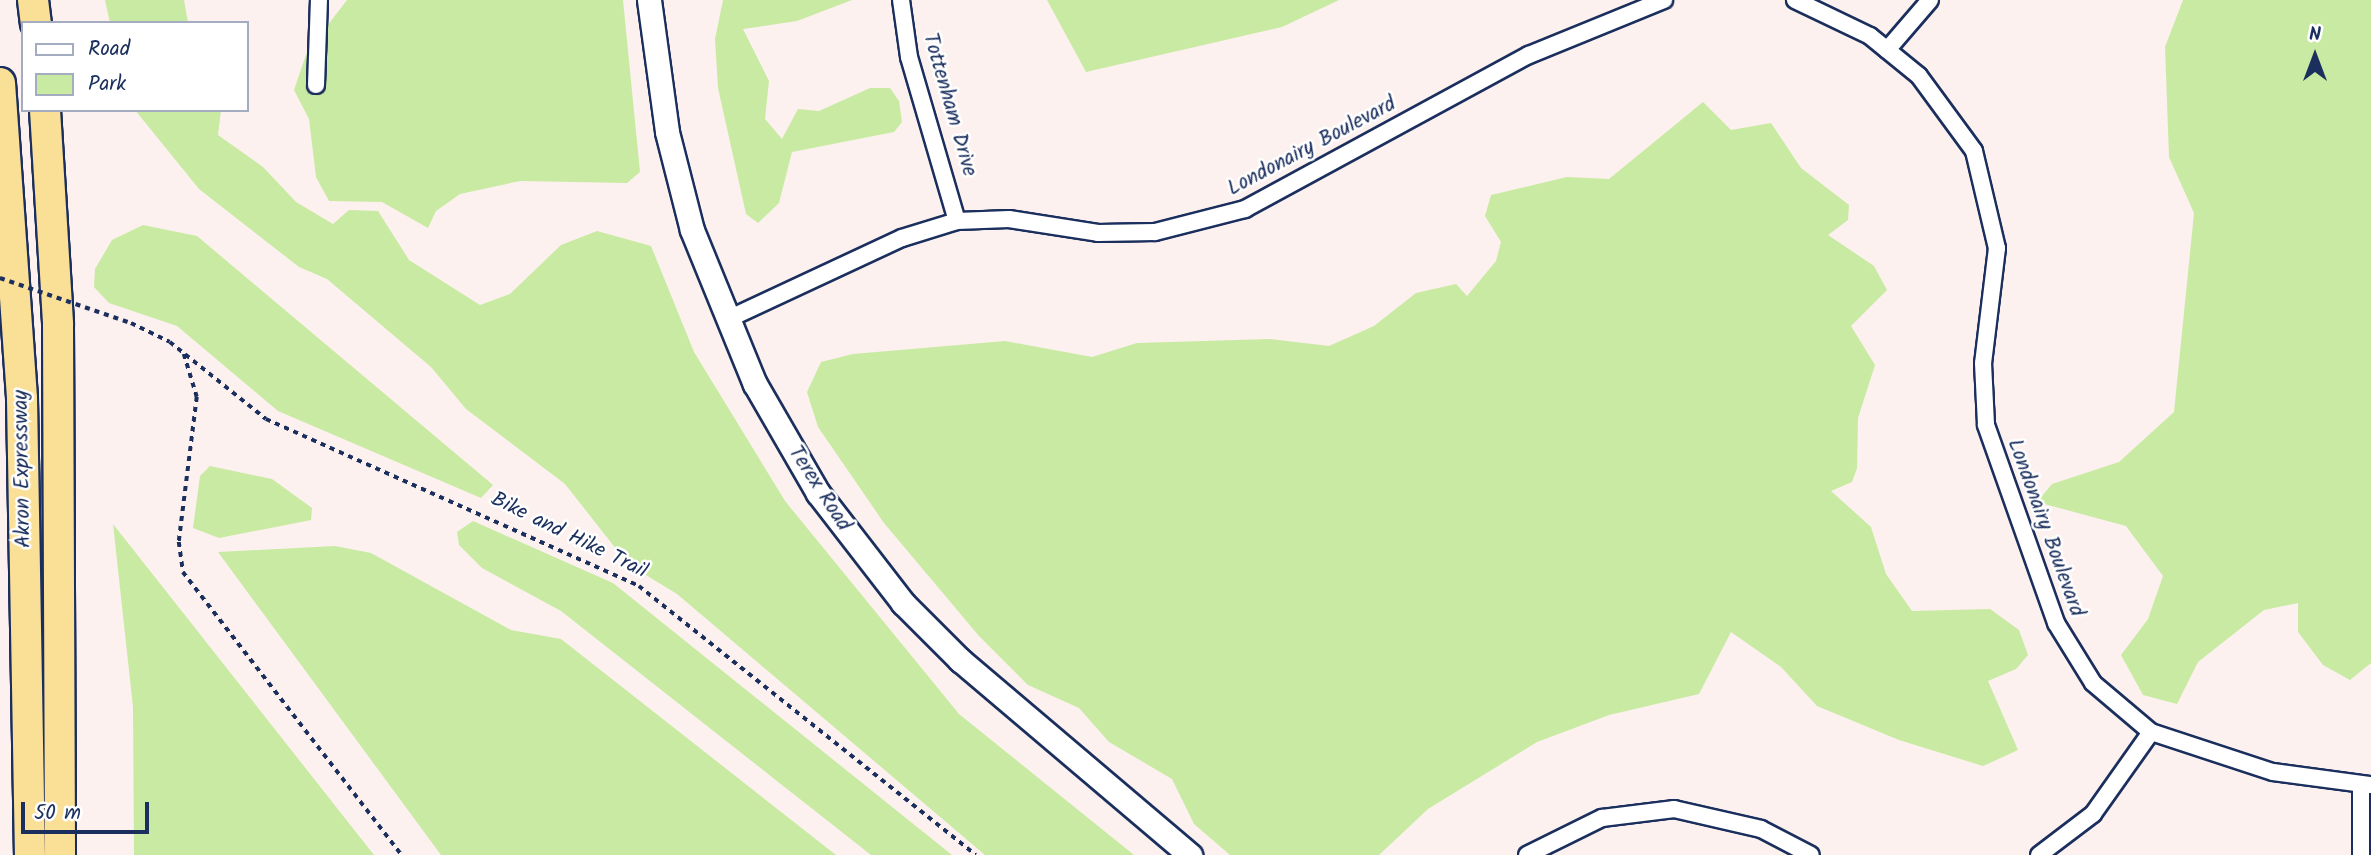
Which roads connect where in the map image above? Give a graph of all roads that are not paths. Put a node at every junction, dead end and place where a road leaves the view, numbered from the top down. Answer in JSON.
{"nodes":[{"id":1,"x":33,"y":0,"type":"edge"},
{"id":2,"x":52,"y":0,"type":"edge"},
{"id":3,"x":319,"y":0,"type":"edge"},
{"id":4,"x":649,"y":0,"type":"edge"},
{"id":5,"x":901,"y":0,"type":"edge"},
{"id":6,"x":1664,"y":0,"type":"edge"},
{"id":7,"x":1795,"y":0,"type":"edge"},
{"id":8,"x":1930,"y":0,"type":"edge"},
{"id":9,"x":1634,"y":5,"type":"edge"},
{"id":10,"x":36,"y":21,"type":"edge"},
{"id":11,"x":50,"y":21,"type":"edge"},
{"id":12,"x":1887,"y":50,"type":"junction"},
{"id":13,"x":0,"y":83,"type":"edge"},
{"id":14,"x":316,"y":85,"type":"dead end"},
{"id":15,"x":45,"y":112,"type":"edge"},
{"id":16,"x":957,"y":221,"type":"junction"},
{"id":17,"x":726,"y":320,"type":"junction"},
{"id":18,"x":2151,"y":732,"type":"junction"},
{"id":19,"x":2366,"y":785,"type":"edge"},
{"id":20,"x":30,"y":855,"type":"edge"},
{"id":21,"x":60,"y":855,"type":"edge"},
{"id":22,"x":1190,"y":855,"type":"edge"},
{"id":23,"x":1527,"y":855,"type":"edge"},
{"id":24,"x":1811,"y":855,"type":"edge"},
{"id":25,"x":2039,"y":855,"type":"edge"},
{"id":26,"x":2361,"y":855,"type":"edge"}],
"edges":[{"from":1,"to":10,"type":"highway"},
{"from":2,"to":11,"type":"highway"},
{"from":3,"to":14,"type":"street"},
{"from":4,"to":17,"type":"main road","name":"Terex Road"},
{"from":5,"to":16,"type":"street","name":"Tottenham Drive"},
{"from":6,"to":9,"type":"street","name":"Londonairy Boulevard"},
{"from":7,"to":12,"type":"street","name":"Londonairy Boulevard"},
{"from":8,"to":12,"type":"street"},
{"from":9,"to":16,"type":"street","name":"Londonairy Boulevard"},
{"from":12,"to":18,"type":"street","name":"Londonairy Boulevard"},
{"from":13,"to":20,"type":"highway","name":"Akron Expressway"},
{"from":15,"to":21,"type":"highway","name":"Akron Expressway"},
{"from":16,"to":17,"type":"street","name":"Londonairy Boulevard"},
{"from":17,"to":22,"type":"main road","name":"Terex Road"},
{"from":18,"to":19,"type":"street","name":"Londonairy Boulevard"},
{"from":18,"to":25,"type":"street"},
{"from":19,"to":26,"type":"street"},
{"from":23,"to":24,"type":"street"}]}
